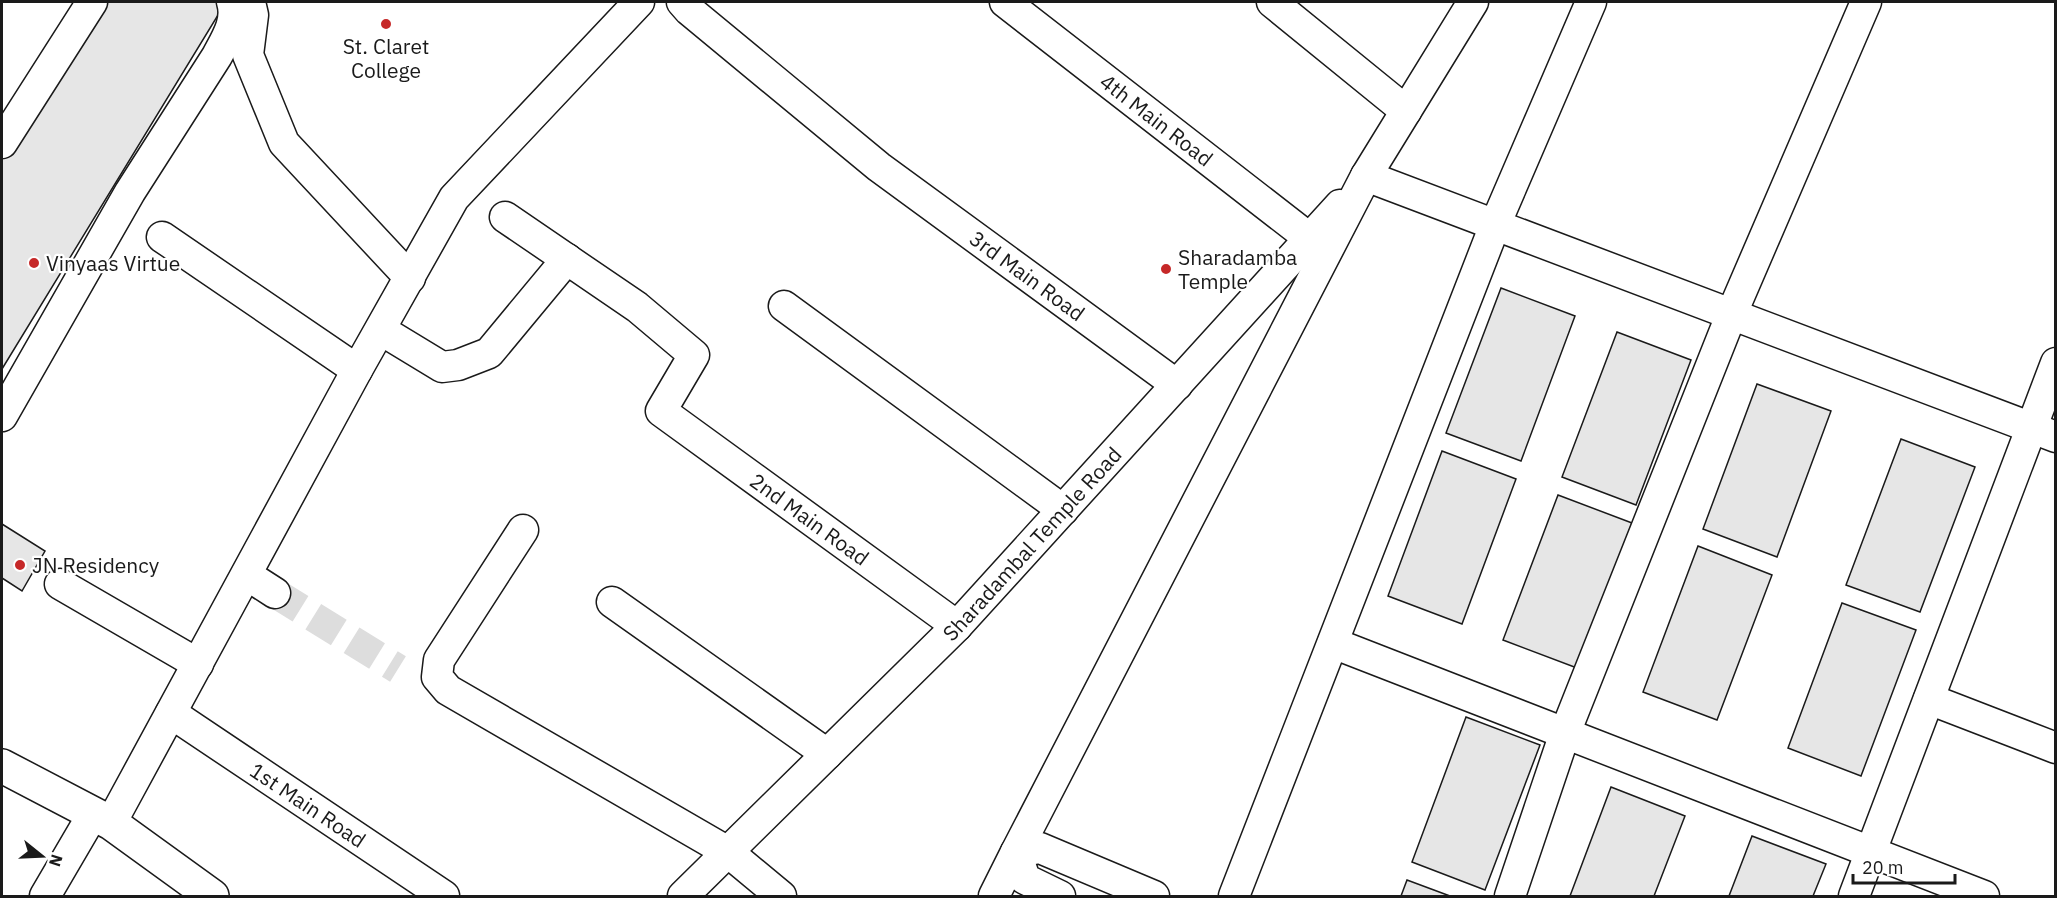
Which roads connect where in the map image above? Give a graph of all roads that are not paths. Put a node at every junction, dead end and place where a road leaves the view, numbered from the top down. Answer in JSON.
{"nodes":[{"id":1,"x":92,"y":2,"type":"edge"},
{"id":2,"x":232,"y":2,"type":"edge"},
{"id":3,"x":250,"y":2,"type":"edge"},
{"id":4,"x":639,"y":2,"type":"edge"},
{"id":5,"x":682,"y":2,"type":"edge"},
{"id":6,"x":1005,"y":2,"type":"edge"},
{"id":7,"x":1272,"y":2,"type":"edge"},
{"id":8,"x":1471,"y":2,"type":"edge"},
{"id":9,"x":1591,"y":2,"type":"edge"},
{"id":10,"x":1866,"y":2,"type":"edge"},
{"id":11,"x":1406,"y":111,"type":"junction"},
{"id":12,"x":2,"y":143,"type":"edge"},
{"id":13,"x":1366,"y":176,"type":"junction"},
{"id":14,"x":505,"y":217,"type":"dead end"},
{"id":15,"x":1495,"y":225,"type":"junction"},
{"id":16,"x":162,"y":237,"type":"dead end"},
{"id":17,"x":1309,"y":238,"type":"junction"},
{"id":18,"x":567,"y":259,"type":"junction"},
{"id":19,"x":410,"y":278,"type":"junction"},
{"id":20,"x":784,"y":306,"type":"dead end"},
{"id":21,"x":1732,"y":313,"type":"junction"},
{"id":22,"x":381,"y":330,"type":"junction"},
{"id":23,"x":2055,"y":363,"type":"edge"},
{"id":24,"x":357,"y":370,"type":"junction"},
{"id":25,"x":1177,"y":385,"type":"junction"},
{"id":26,"x":2,"y":416,"type":"edge"},
{"id":27,"x":2043,"y":432,"type":"edge"},
{"id":28,"x":1063,"y":510,"type":"junction"},
{"id":29,"x":523,"y":530,"type":"dead end"},
{"id":30,"x":247,"y":575,"type":"junction"},
{"id":31,"x":60,"y":584,"type":"dead end"},
{"id":32,"x":275,"y":592,"type":"tunnel mouth"},
{"id":33,"x":612,"y":602,"type":"dead end"},
{"id":34,"x":957,"y":626,"type":"junction"},
{"id":35,"x":1333,"y":643,"type":"junction"},
{"id":36,"x":198,"y":663,"type":"junction"},
{"id":37,"x":1929,"y":699,"type":"junction"},
{"id":38,"x":171,"y":713,"type":"junction"},
{"id":39,"x":1564,"y":733,"type":"junction"},
{"id":40,"x":2055,"y":747,"type":"edge"},
{"id":41,"x":827,"y":754,"type":"junction"},
{"id":42,"x":2,"y":766,"type":"edge"},
{"id":43,"x":102,"y":818,"type":"junction"},
{"id":44,"x":728,"y":852,"type":"junction"},
{"id":45,"x":1016,"y":852,"type":"junction"},
{"id":46,"x":1870,"y":852,"type":"junction"},
{"id":47,"x":45,"y":897,"type":"edge"},
{"id":48,"x":212,"y":897,"type":"edge"},
{"id":49,"x":444,"y":897,"type":"edge"},
{"id":50,"x":683,"y":897,"type":"edge"},
{"id":51,"x":781,"y":897,"type":"edge"},
{"id":52,"x":994,"y":897,"type":"edge"},
{"id":53,"x":1060,"y":897,"type":"edge"},
{"id":54,"x":1154,"y":897,"type":"edge"},
{"id":55,"x":1234,"y":897,"type":"edge"},
{"id":56,"x":1510,"y":897,"type":"edge"},
{"id":57,"x":1854,"y":897,"type":"edge"},
{"id":58,"x":1984,"y":897,"type":"edge"}],
"edges":[{"from":1,"to":12,"type":"street"},
{"from":2,"to":26,"type":"street"},
{"from":3,"to":19,"type":"street"},
{"from":4,"to":19,"type":"street"},
{"from":5,"to":25,"type":"street","name":"3rd Main Road"},
{"from":6,"to":17,"type":"street","name":"4th Main Road"},
{"from":7,"to":11,"type":"street"},
{"from":8,"to":11,"type":"street"},
{"from":9,"to":15,"type":"street"},
{"from":10,"to":21,"type":"street"},
{"from":11,"to":13,"type":"street"},
{"from":13,"to":15,"type":"street"},
{"from":13,"to":17,"type":"street","name":"Sharadambal Temple Road"},
{"from":13,"to":45,"type":"street"},
{"from":14,"to":18,"type":"street"},
{"from":15,"to":21,"type":"street"},
{"from":15,"to":35,"type":"street"},
{"from":16,"to":24,"type":"street"},
{"from":17,"to":25,"type":"street","name":"Sharadambal Temple Road"},
{"from":18,"to":22,"type":"street"},
{"from":18,"to":34,"type":"street","name":"2nd Main Road"},
{"from":19,"to":22,"type":"street"},
{"from":20,"to":28,"type":"street"},
{"from":21,"to":27,"type":"street"},
{"from":21,"to":39,"type":"street"},
{"from":22,"to":24,"type":"street"},
{"from":23,"to":27,"type":"street"},
{"from":24,"to":30,"type":"street"},
{"from":25,"to":28,"type":"street","name":"Sharadambal Temple Road"},
{"from":27,"to":37,"type":"street"},
{"from":28,"to":34,"type":"street","name":"Sharadambal Temple Road"},
{"from":29,"to":44,"type":"street"},
{"from":30,"to":32,"type":"street"},
{"from":30,"to":36,"type":"street"},
{"from":31,"to":36,"type":"street"},
{"from":33,"to":41,"type":"street"},
{"from":34,"to":41,"type":"street","name":"Sharadambal Temple Road"},
{"from":35,"to":39,"type":"street"},
{"from":35,"to":55,"type":"street"},
{"from":36,"to":38,"type":"street"},
{"from":37,"to":40,"type":"street"},
{"from":37,"to":46,"type":"street"},
{"from":38,"to":43,"type":"street"},
{"from":38,"to":49,"type":"street","name":"1st Main Road"},
{"from":39,"to":46,"type":"street"},
{"from":39,"to":56,"type":"street"},
{"from":41,"to":44,"type":"street","name":"Sharadambal Temple Road"},
{"from":42,"to":43,"type":"street"},
{"from":43,"to":47,"type":"street"},
{"from":43,"to":48,"type":"street"},
{"from":44,"to":50,"type":"street","name":"Sharadambal Temple Road"},
{"from":44,"to":51,"type":"street"},
{"from":45,"to":52,"type":"street"},
{"from":45,"to":53,"type":"street"},
{"from":45,"to":54,"type":"street"},
{"from":46,"to":57,"type":"street"},
{"from":46,"to":58,"type":"street"}]}
